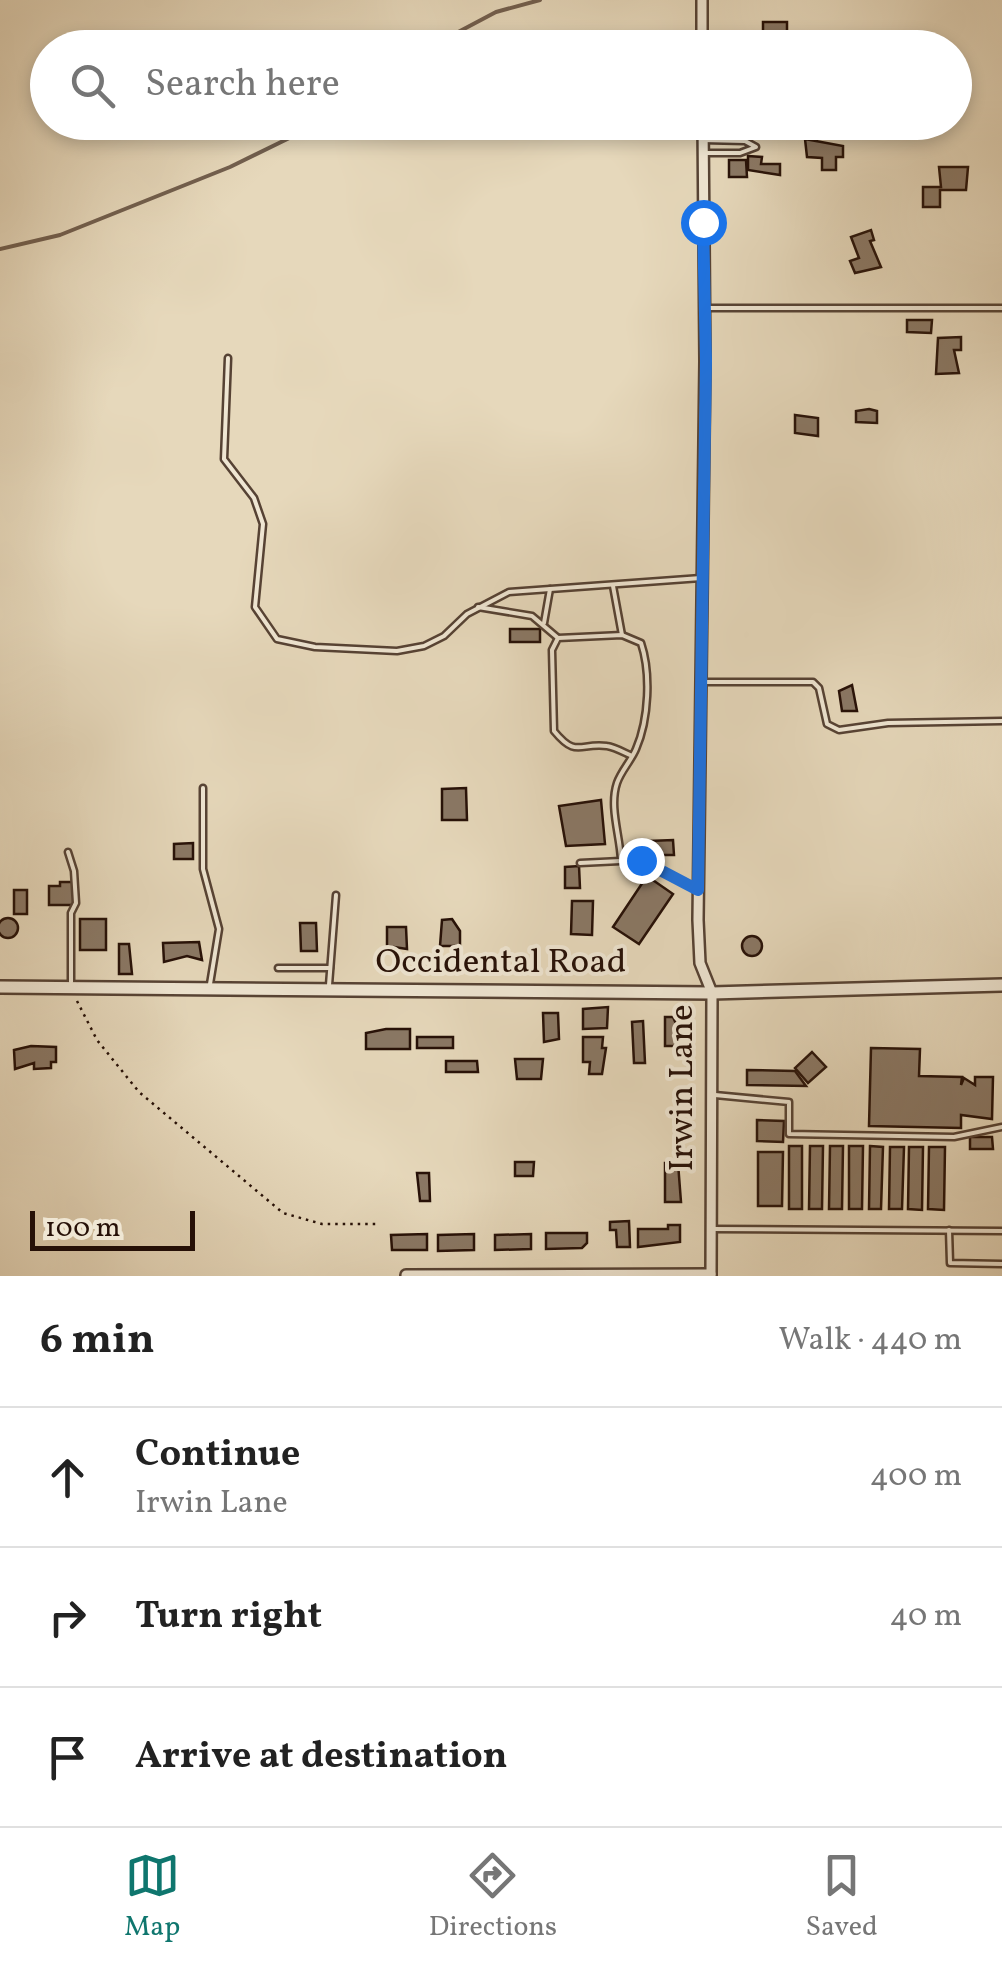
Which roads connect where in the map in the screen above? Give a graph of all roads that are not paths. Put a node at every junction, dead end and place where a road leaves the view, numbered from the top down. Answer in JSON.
{"nodes":[{"id":1,"x":702,"y":0,"type":"edge"},
{"id":2,"x":702,"y":30,"type":"edge"},
{"id":3,"x":702,"y":140,"type":"joint"},
{"id":4,"x":702,"y":153,"type":"junction"},
{"id":5,"x":704,"y":308,"type":"junction"},
{"id":6,"x":1002,"y":308,"type":"edge"},
{"id":7,"x":228,"y":358,"type":"dead end"},
{"id":8,"x":701,"y":578,"type":"junction"},
{"id":9,"x":612,"y":586,"type":"junction"},
{"id":10,"x":550,"y":589,"type":"junction"},
{"id":11,"x":478,"y":607,"type":"junction"},
{"id":12,"x":544,"y":623,"type":"junction"},
{"id":13,"x":622,"y":635,"type":"junction"},
{"id":14,"x":558,"y":638,"type":"junction"},
{"id":15,"x":698,"y":682,"type":"junction"},
{"id":16,"x":1002,"y":721,"type":"edge"},
{"id":17,"x":632,"y":756,"type":"junction"},
{"id":18,"x":203,"y":788,"type":"dead end"},
{"id":19,"x":68,"y":852,"type":"dead end"},
{"id":20,"x":621,"y":860,"type":"junction"},
{"id":21,"x":580,"y":863,"type":"dead end"},
{"id":22,"x":698,"y":890,"type":"junction"},
{"id":23,"x":336,"y":895,"type":"dead end"},
{"id":24,"x":278,"y":968,"type":"dead end"},
{"id":25,"x":330,"y":968,"type":"junction"},
{"id":26,"x":1002,"y":984,"type":"edge"},
{"id":27,"x":70,"y":987,"type":"junction"},
{"id":28,"x":0,"y":988,"type":"edge"},
{"id":29,"x":210,"y":988,"type":"junction"},
{"id":30,"x":328,"y":989,"type":"junction"},
{"id":31,"x":712,"y":992,"type":"junction"},
{"id":32,"x":711,"y":1095,"type":"junction"},
{"id":33,"x":1002,"y":1126,"type":"edge"},
{"id":34,"x":711,"y":1229,"type":"junction"},
{"id":35,"x":948,"y":1230,"type":"junction"},
{"id":36,"x":1002,"y":1231,"type":"edge"},
{"id":37,"x":1002,"y":1264,"type":"edge"},
{"id":38,"x":711,"y":1275,"type":"edge"},
{"id":39,"x":406,"y":1276,"type":"edge"},
{"id":40,"x":500,"y":1276,"type":"edge"}],
"edges":[{"from":1,"to":2,"type":"street"},
{"from":3,"to":4,"type":"street","name":"Irwin Lane"},
{"from":3,"to":4,"type":"lane"},
{"from":4,"to":5,"type":"street","name":"Irwin Lane"},
{"from":5,"to":6,"type":"lane"},
{"from":5,"to":8,"type":"street","name":"Irwin Lane"},
{"from":7,"to":11,"type":"lane"},
{"from":8,"to":9,"type":"lane"},
{"from":8,"to":15,"type":"street","name":"Irwin Lane"},
{"from":9,"to":10,"type":"lane"},
{"from":9,"to":13,"type":"lane"},
{"from":10,"to":11,"type":"lane"},
{"from":10,"to":12,"type":"lane"},
{"from":11,"to":12,"type":"lane"},
{"from":12,"to":14,"type":"lane"},
{"from":13,"to":14,"type":"lane"},
{"from":13,"to":17,"type":"lane"},
{"from":14,"to":17,"type":"lane"},
{"from":15,"to":16,"type":"lane"},
{"from":15,"to":22,"type":"street","name":"Irwin Lane"},
{"from":17,"to":20,"type":"lane"},
{"from":18,"to":29,"type":"lane"},
{"from":19,"to":27,"type":"lane"},
{"from":20,"to":21,"type":"lane"},
{"from":20,"to":22,"type":"lane"},
{"from":22,"to":31,"type":"street","name":"Irwin Lane"},
{"from":23,"to":25,"type":"lane"},
{"from":24,"to":25,"type":"lane"},
{"from":25,"to":30,"type":"lane"},
{"from":26,"to":31,"type":"street","name":"Occidental Road"},
{"from":27,"to":28,"type":"street","name":"Occidental Road"},
{"from":27,"to":29,"type":"street","name":"Occidental Road"},
{"from":29,"to":30,"type":"street","name":"Occidental Road"},
{"from":30,"to":31,"type":"street","name":"Occidental Road"},
{"from":31,"to":32,"type":"street","name":"Irwin Lane"},
{"from":32,"to":33,"type":"lane"},
{"from":32,"to":34,"type":"street","name":"Irwin Lane"},
{"from":34,"to":35,"type":"lane"},
{"from":34,"to":38,"type":"street","name":"Irwin Lane"},
{"from":35,"to":36,"type":"lane"},
{"from":35,"to":37,"type":"lane"},
{"from":38,"to":40,"type":"street"},
{"from":39,"to":40,"type":"street"}]}
